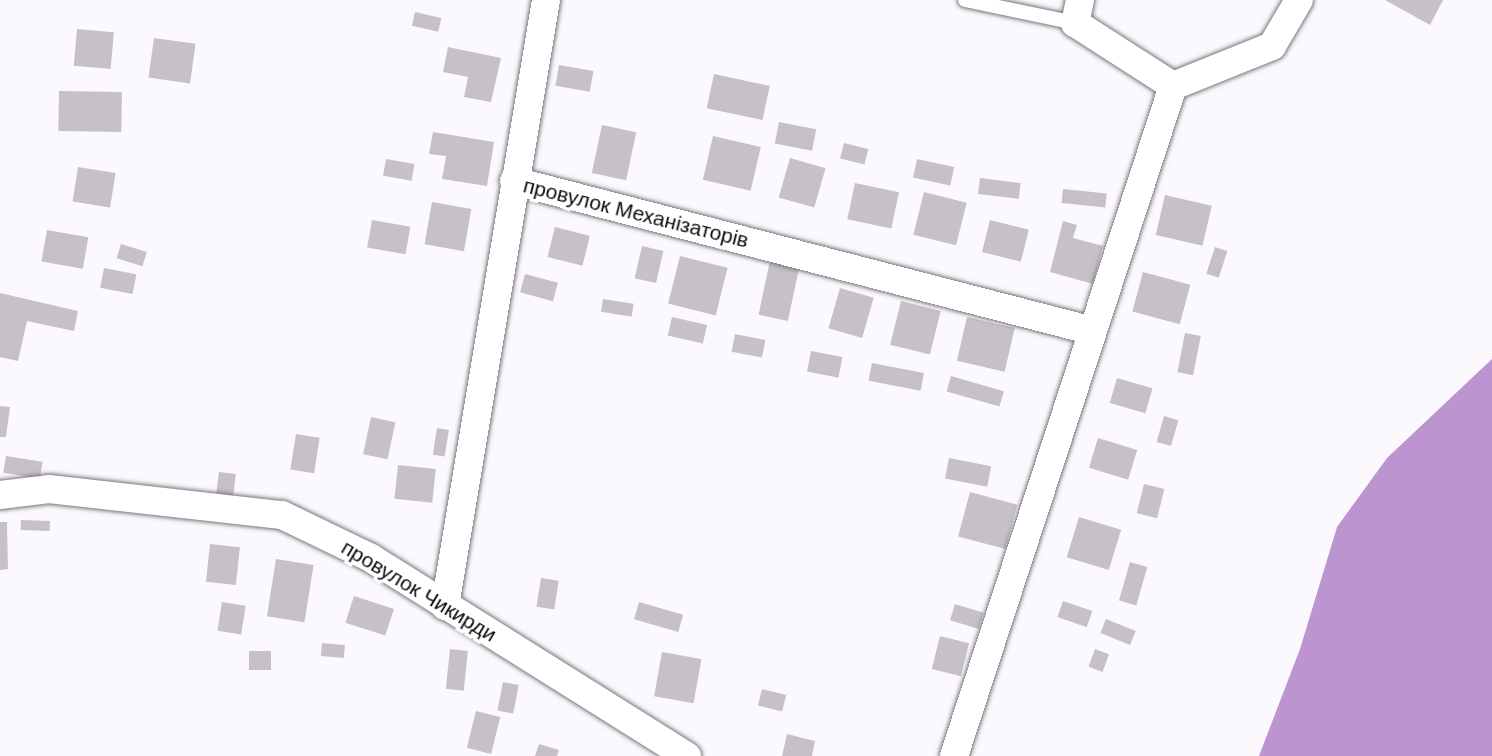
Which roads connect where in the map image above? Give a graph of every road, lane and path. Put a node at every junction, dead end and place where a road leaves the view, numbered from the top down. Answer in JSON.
{"nodes":[{"id":1,"x":546,"y":0,"type":"edge"},
{"id":2,"x":965,"y":0,"type":"edge"},
{"id":3,"x":1298,"y":0,"type":"edge"},
{"id":4,"x":1077,"y":12,"type":"edge"},
{"id":5,"x":1173,"y":86,"type":"junction"},
{"id":6,"x":514,"y":181,"type":"junction"},
{"id":7,"x":1093,"y":331,"type":"junction"},
{"id":8,"x":0,"y":495,"type":"edge"},
{"id":9,"x":446,"y":606,"type":"junction"},
{"id":10,"x":687,"y":756,"type":"edge"},
{"id":11,"x":954,"y":756,"type":"edge"}],
"edges":[{"from":1,"to":6,"type":"street"},
{"from":2,"to":4,"type":"lane"},
{"from":3,"to":5,"type":"street"},
{"from":4,"to":5,"type":"street"},
{"from":5,"to":7,"type":"street"},
{"from":6,"to":7,"type":"street","name":"провулок Механізаторів"},
{"from":6,"to":9,"type":"street","name":"провулок Механізаторів"},
{"from":7,"to":11,"type":"street"},
{"from":8,"to":9,"type":"street","name":"провулок Чикирди"},
{"from":9,"to":10,"type":"street","name":"провулок Чикирди"}]}
